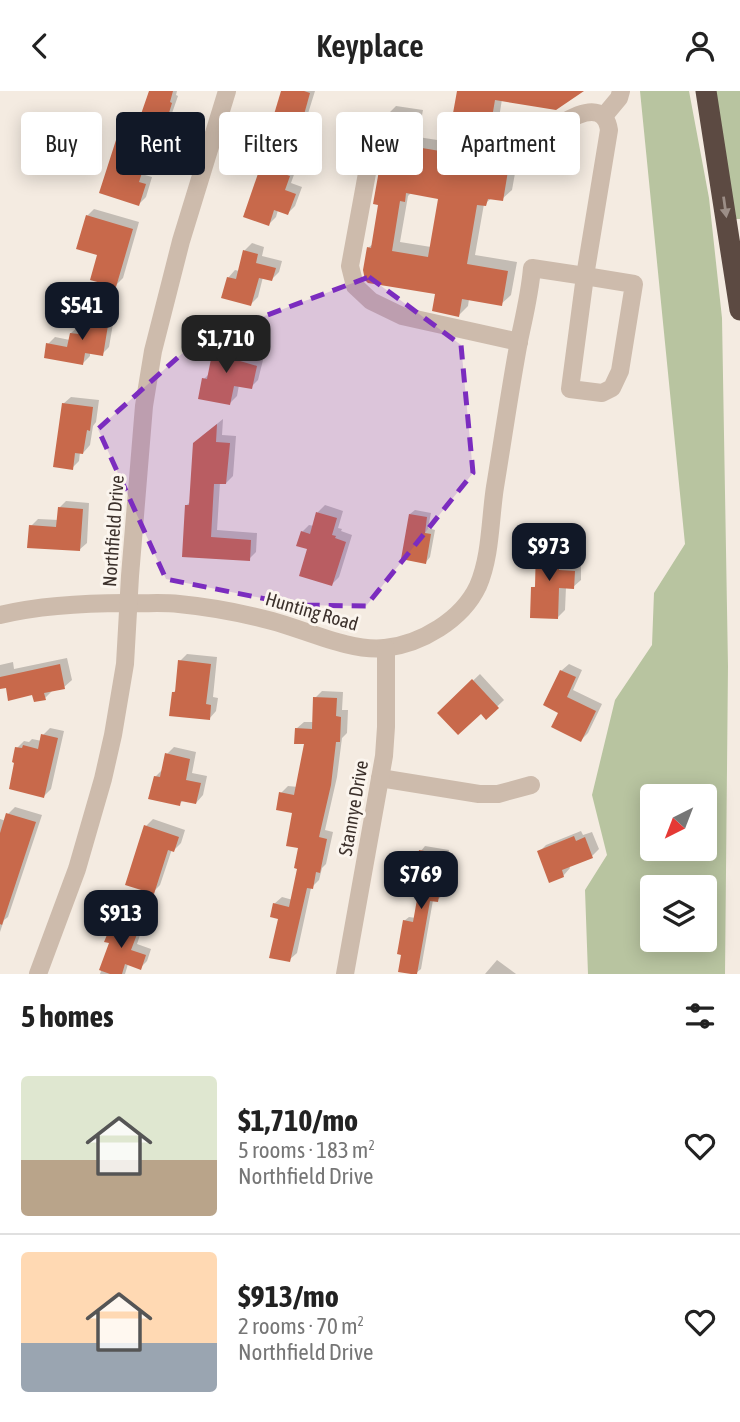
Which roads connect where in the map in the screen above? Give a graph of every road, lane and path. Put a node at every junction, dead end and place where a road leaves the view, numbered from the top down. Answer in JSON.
{"nodes":[{"id":1,"x":227,"y":91,"type":"edge"},
{"id":2,"x":621,"y":91,"type":"edge"},
{"id":3,"x":706,"y":91,"type":"edge"},
{"id":4,"x":579,"y":112,"type":"edge"},
{"id":5,"x":604,"y":116,"type":"junction"},
{"id":6,"x":367,"y":175,"type":"edge"},
{"id":7,"x":585,"y":276,"type":"junction"},
{"id":8,"x":740,"y":310,"type":"edge"},
{"id":9,"x":519,"y":342,"type":"junction"},
{"id":10,"x":128,"y":603,"type":"junction"},
{"id":11,"x":0,"y":615,"type":"edge"},
{"id":12,"x":386,"y":648,"type":"junction"},
{"id":13,"x":380,"y":778,"type":"junction"},
{"id":14,"x":531,"y":785,"type":"dead end"},
{"id":15,"x":38,"y":974,"type":"edge"},
{"id":16,"x":345,"y":974,"type":"edge"}],
"edges":[{"from":1,"to":10,"type":"street","name":"Northfield Drive"},
{"from":2,"to":5,"type":"street"},
{"from":3,"to":8,"type":"highway","one_way":true},
{"from":4,"to":5,"type":"street"},
{"from":5,"to":7,"type":"street"},
{"from":6,"to":9,"type":"street"},
{"from":7,"to":7,"type":"street"},
{"from":7,"to":9,"type":"street","name":"Hunting Road"},
{"from":9,"to":12,"type":"street","name":"Hunting Road"},
{"from":10,"to":11,"type":"street","name":"Hunting Road"},
{"from":10,"to":12,"type":"street","name":"Hunting Road"},
{"from":10,"to":15,"type":"street","name":"Northfield Drive"},
{"from":12,"to":13,"type":"street","name":"Stannye Drive"},
{"from":13,"to":14,"type":"street"},
{"from":13,"to":16,"type":"street","name":"Stannye Drive"}]}
